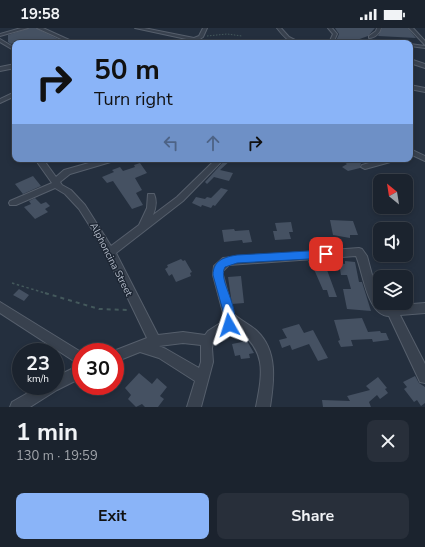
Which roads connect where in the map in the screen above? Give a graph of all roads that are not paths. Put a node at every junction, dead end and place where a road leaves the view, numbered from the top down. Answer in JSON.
{"nodes":[{"id":1,"x":26,"y":28,"type":"edge"},
{"id":2,"x":39,"y":28,"type":"edge"},
{"id":3,"x":137,"y":28,"type":"edge"},
{"id":4,"x":205,"y":28,"type":"edge"},
{"id":5,"x":279,"y":28,"type":"edge"},
{"id":6,"x":330,"y":28,"type":"edge"},
{"id":7,"x":379,"y":28,"type":"edge"},
{"id":8,"x":411,"y":28,"type":"edge"},
{"id":9,"x":0,"y":32,"type":"edge"},
{"id":10,"x":12,"y":32,"type":"junction"},
{"id":11,"x":425,"y":34,"type":"edge"},
{"id":12,"x":0,"y":35,"type":"edge"},
{"id":13,"x":418,"y":36,"type":"junction"},
{"id":14,"x":371,"y":37,"type":"dead end"},
{"id":15,"x":194,"y":39,"type":"junction"},
{"id":16,"x":0,"y":40,"type":"edge"},
{"id":17,"x":67,"y":40,"type":"edge"},
{"id":18,"x":190,"y":40,"type":"edge"},
{"id":19,"x":202,"y":40,"type":"edge"},
{"id":20,"x":292,"y":40,"type":"edge"},
{"id":21,"x":332,"y":40,"type":"edge"},
{"id":22,"x":413,"y":45,"type":"edge"},
{"id":23,"x":425,"y":45,"type":"edge"},
{"id":24,"x":12,"y":48,"type":"edge"},
{"id":25,"x":413,"y":62,"type":"edge"},
{"id":26,"x":425,"y":66,"type":"edge"},
{"id":27,"x":12,"y":67,"type":"edge"},
{"id":28,"x":0,"y":69,"type":"edge"},
{"id":29,"x":413,"y":88,"type":"edge"},
{"id":30,"x":425,"y":90,"type":"edge"},
{"id":31,"x":12,"y":95,"type":"edge"},
{"id":32,"x":0,"y":101,"type":"edge"},
{"id":33,"x":413,"y":153,"type":"edge"},
{"id":34,"x":425,"y":159,"type":"edge"},
{"id":35,"x":41,"y":162,"type":"edge"},
{"id":36,"x":100,"y":162,"type":"edge"},
{"id":37,"x":217,"y":162,"type":"edge"},
{"id":38,"x":381,"y":162,"type":"edge"},
{"id":39,"x":365,"y":167,"type":"dead end"},
{"id":40,"x":57,"y":183,"type":"junction"},
{"id":41,"x":151,"y":196,"type":"dead end"},
{"id":42,"x":13,"y":202,"type":"dead end"},
{"id":43,"x":143,"y":228,"type":"junction"},
{"id":44,"x":110,"y":252,"type":"junction"},
{"id":45,"x":0,"y":306,"type":"edge"},
{"id":46,"x":425,"y":308,"type":"edge"},
{"id":47,"x":392,"y":311,"type":"junction"},
{"id":48,"x":231,"y":318,"type":"junction"},
{"id":49,"x":155,"y":341,"type":"junction"},
{"id":50,"x":208,"y":341,"type":"junction"},
{"id":51,"x":138,"y":346,"type":"junction"},
{"id":52,"x":124,"y":352,"type":"edge"},
{"id":53,"x":72,"y":353,"type":"edge"},
{"id":54,"x":425,"y":377,"type":"edge"},
{"id":55,"x":203,"y":378,"type":"junction"},
{"id":56,"x":37,"y":395,"type":"edge"},
{"id":57,"x":17,"y":407,"type":"edge"},
{"id":58,"x":194,"y":407,"type":"edge"},
{"id":59,"x":263,"y":407,"type":"edge"}],
"edges":[{"from":1,"to":10,"type":"street"},
{"from":2,"to":17,"type":"street"},
{"from":3,"to":15,"type":"street"},
{"from":4,"to":19,"type":"street"},
{"from":5,"to":20,"type":"street"},
{"from":6,"to":21,"type":"street"},
{"from":7,"to":14,"type":"street"},
{"from":8,"to":13,"type":"street"},
{"from":9,"to":10,"type":"street"},
{"from":10,"to":12,"type":"street"},
{"from":11,"to":13,"type":"street"},
{"from":13,"to":23,"type":"street"},
{"from":15,"to":18,"type":"street"},
{"from":15,"to":19,"type":"street"},
{"from":16,"to":24,"type":"street"},
{"from":22,"to":23,"type":"street"},
{"from":25,"to":26,"type":"street"},
{"from":27,"to":28,"type":"street"},
{"from":29,"to":30,"type":"street"},
{"from":31,"to":32,"type":"street"},
{"from":33,"to":34,"type":"street"},
{"from":35,"to":40,"type":"street","name":"Alphoncina Street"},
{"from":36,"to":40,"type":"street"},
{"from":37,"to":43,"type":"street"},
{"from":38,"to":39,"type":"street"},
{"from":40,"to":42,"type":"street"},
{"from":40,"to":44,"type":"street","name":"Alphoncina Street"},
{"from":41,"to":43,"type":"street"},
{"from":43,"to":44,"type":"street"},
{"from":44,"to":49,"type":"street","name":"Alphoncina Street"},
{"from":45,"to":53,"type":"street"},
{"from":46,"to":47,"type":"street"},
{"from":47,"to":48,"type":"street"},
{"from":47,"to":54,"type":"street"},
{"from":48,"to":50,"type":"street"},
{"from":48,"to":59,"type":"street"},
{"from":49,"to":50,"type":"street"},
{"from":49,"to":51,"type":"street"},
{"from":50,"to":55,"type":"street"},
{"from":51,"to":52,"type":"street"},
{"from":51,"to":55,"type":"street"},
{"from":55,"to":58,"type":"street"},
{"from":56,"to":57,"type":"street"}]}
